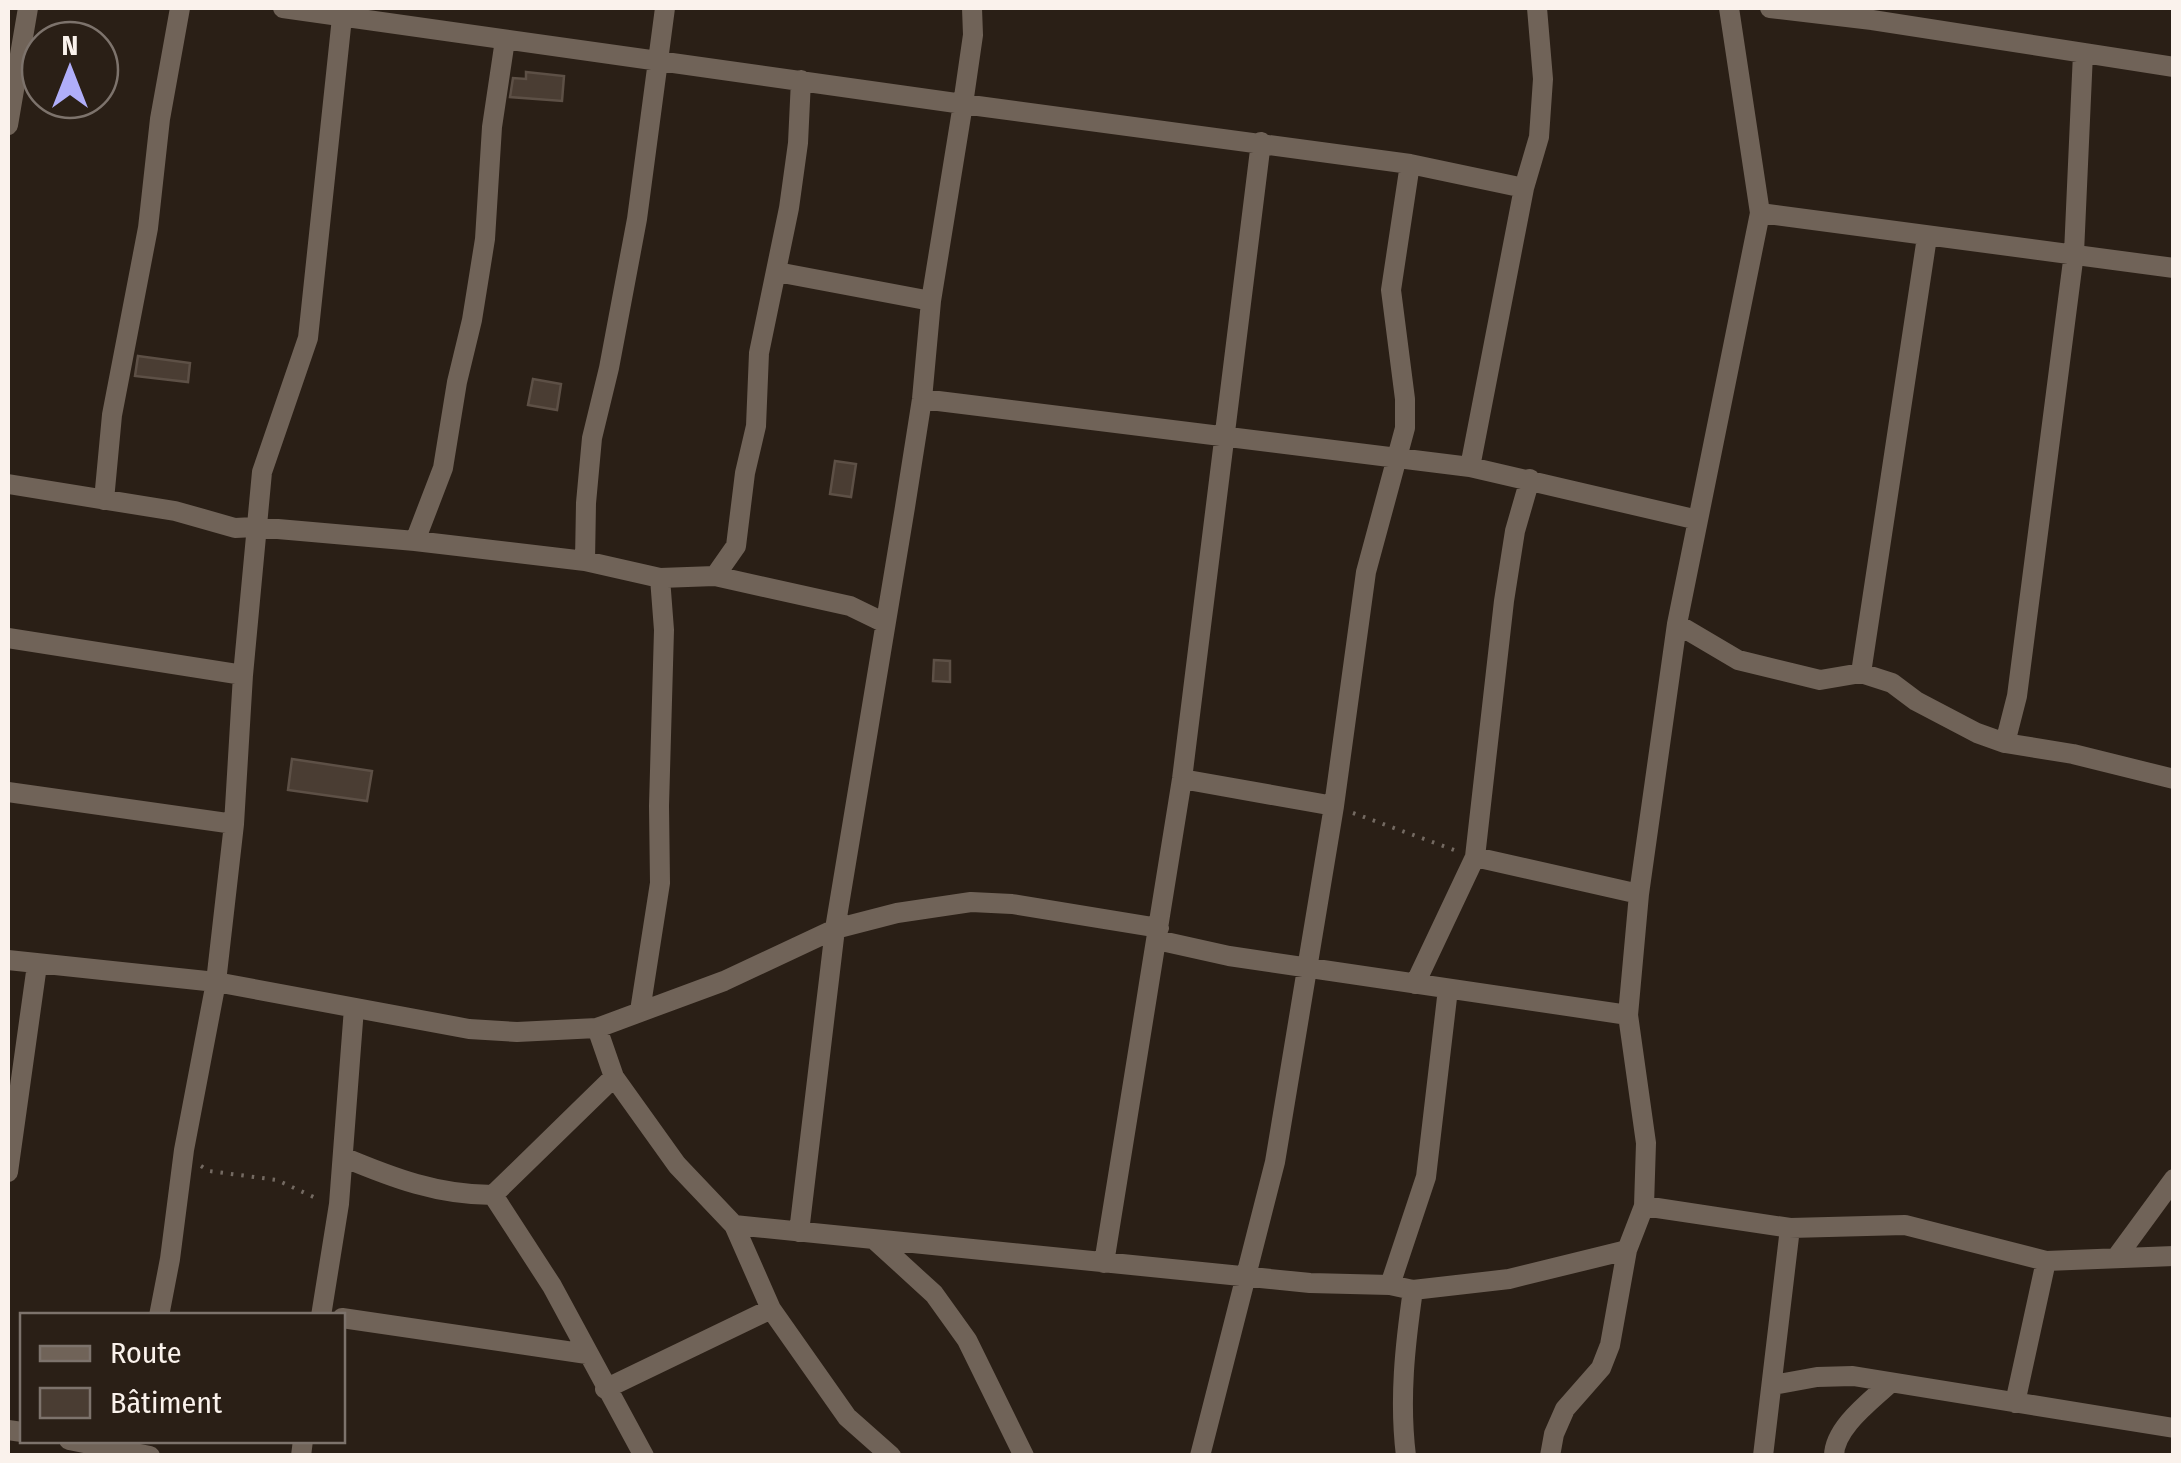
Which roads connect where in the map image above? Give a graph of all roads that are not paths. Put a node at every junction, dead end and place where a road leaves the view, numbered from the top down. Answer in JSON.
{"nodes":[{"id":1,"x":28,"y":8,"type":"edge"},
{"id":2,"x":180,"y":8,"type":"edge"},
{"id":3,"x":282,"y":8,"type":"edge"},
{"id":4,"x":665,"y":8,"type":"edge"},
{"id":5,"x":972,"y":8,"type":"edge"},
{"id":6,"x":1536,"y":8,"type":"edge"},
{"id":7,"x":1729,"y":8,"type":"edge"},
{"id":8,"x":1770,"y":8,"type":"edge"},
{"id":9,"x":342,"y":12,"type":"edge"},
{"id":10,"x":1906,"y":16,"type":"edge"},
{"id":11,"x":505,"y":40,"type":"junction"},
{"id":12,"x":2083,"y":53,"type":"junction"},
{"id":13,"x":658,"y":59,"type":"junction"},
{"id":14,"x":2174,"y":67,"type":"edge"},
{"id":15,"x":801,"y":80,"type":"junction"},
{"id":16,"x":963,"y":104,"type":"junction"},
{"id":17,"x":8,"y":124,"type":"edge"},
{"id":18,"x":1261,"y":142,"type":"junction"},
{"id":19,"x":1410,"y":164,"type":"junction"},
{"id":20,"x":1524,"y":188,"type":"junction"},
{"id":21,"x":1760,"y":212,"type":"junction"},
{"id":22,"x":1926,"y":237,"type":"junction"},
{"id":23,"x":2074,"y":253,"type":"junction"},
{"id":24,"x":2174,"y":268,"type":"edge"},
{"id":25,"x":777,"y":272,"type":"junction"},
{"id":26,"x":931,"y":301,"type":"junction"},
{"id":27,"x":922,"y":399,"type":"junction"},
{"id":28,"x":1224,"y":437,"type":"junction"},
{"id":29,"x":1394,"y":460,"type":"junction"},
{"id":30,"x":1470,"y":467,"type":"junction"},
{"id":31,"x":1530,"y":479,"type":"junction"},
{"id":32,"x":8,"y":484,"type":"edge"},
{"id":33,"x":104,"y":500,"type":"junction"},
{"id":34,"x":1698,"y":520,"type":"junction"},
{"id":35,"x":255,"y":527,"type":"junction"},
{"id":36,"x":416,"y":541,"type":"junction"},
{"id":37,"x":585,"y":562,"type":"junction"},
{"id":38,"x":716,"y":576,"type":"junction"},
{"id":39,"x":660,"y":578,"type":"junction"},
{"id":40,"x":886,"y":623,"type":"junction"},
{"id":41,"x":1677,"y":624,"type":"junction"},
{"id":42,"x":8,"y":638,"type":"edge"},
{"id":43,"x":1862,"y":673,"type":"junction"},
{"id":44,"x":243,"y":675,"type":"junction"},
{"id":45,"x":2005,"y":743,"type":"junction"},
{"id":46,"x":2174,"y":779,"type":"edge"},
{"id":47,"x":1182,"y":780,"type":"junction"},
{"id":48,"x":8,"y":792,"type":"edge"},
{"id":49,"x":1334,"y":806,"type":"junction"},
{"id":50,"x":234,"y":824,"type":"junction"},
{"id":51,"x":1475,"y":857,"type":"junction"},
{"id":52,"x":1639,"y":894,"type":"junction"},
{"id":53,"x":835,"y":929,"type":"junction"},
{"id":54,"x":1158,"y":934,"type":"junction"},
{"id":55,"x":8,"y":960,"type":"edge"},
{"id":56,"x":37,"y":965,"type":"junction"},
{"id":57,"x":1305,"y":966,"type":"junction"},
{"id":58,"x":216,"y":982,"type":"junction"},
{"id":59,"x":1414,"y":984,"type":"junction"},
{"id":60,"x":1448,"y":989,"type":"junction"},
{"id":61,"x":354,"y":1008,"type":"junction"},
{"id":62,"x":640,"y":1011,"type":"junction"},
{"id":63,"x":1628,"y":1015,"type":"junction"},
{"id":64,"x":597,"y":1028,"type":"junction"},
{"id":65,"x":614,"y":1077,"type":"junction"},
{"id":66,"x":11,"y":1123,"type":"edge"},
{"id":67,"x":343,"y":1157,"type":"junction"},
{"id":68,"x":8,"y":1172,"type":"edge"},
{"id":69,"x":2174,"y":1179,"type":"edge"},
{"id":70,"x":492,"y":1195,"type":"junction"},
{"id":71,"x":1644,"y":1206,"type":"junction"},
{"id":72,"x":734,"y":1224,"type":"junction"},
{"id":73,"x":1790,"y":1228,"type":"junction"},
{"id":74,"x":799,"y":1232,"type":"junction"},
{"id":75,"x":874,"y":1240,"type":"junction"},
{"id":76,"x":1626,"y":1250,"type":"junction"},
{"id":77,"x":2174,"y":1256,"type":"edge"},
{"id":78,"x":2116,"y":1258,"type":"junction"},
{"id":79,"x":2046,"y":1261,"type":"junction"},
{"id":80,"x":1104,"y":1263,"type":"junction"},
{"id":81,"x":1246,"y":1276,"type":"junction"},
{"id":82,"x":1390,"y":1285,"type":"junction"},
{"id":83,"x":1413,"y":1290,"type":"junction"},
{"id":84,"x":771,"y":1310,"type":"junction"},
{"id":85,"x":160,"y":1313,"type":"edge"},
{"id":86,"x":324,"y":1313,"type":"edge"},
{"id":87,"x":345,"y":1318,"type":"edge"},
{"id":88,"x":588,"y":1354,"type":"junction"},
{"id":89,"x":1889,"y":1384,"type":"junction"},
{"id":90,"x":1773,"y":1385,"type":"junction"},
{"id":91,"x":605,"y":1388,"type":"junction"},
{"id":92,"x":2015,"y":1403,"type":"junction"},
{"id":93,"x":2174,"y":1428,"type":"edge"},
{"id":94,"x":88,"y":1443,"type":"edge"},
{"id":95,"x":139,"y":1451,"type":"edge"},
{"id":96,"x":644,"y":1456,"type":"edge"},
{"id":97,"x":891,"y":1456,"type":"edge"},
{"id":98,"x":1024,"y":1456,"type":"edge"},
{"id":99,"x":1200,"y":1456,"type":"edge"},
{"id":100,"x":1406,"y":1456,"type":"edge"},
{"id":101,"x":1550,"y":1456,"type":"edge"},
{"id":102,"x":1763,"y":1456,"type":"edge"},
{"id":103,"x":1834,"y":1456,"type":"edge"}],
"edges":[{"from":1,"to":17,"type":"street"},
{"from":2,"to":33,"type":"street"},
{"from":3,"to":9,"type":"street"},
{"from":4,"to":13,"type":"street"},
{"from":5,"to":16,"type":"street"},
{"from":6,"to":20,"type":"street"},
{"from":7,"to":21,"type":"street"},
{"from":8,"to":10,"type":"street"},
{"from":9,"to":11,"type":"street"},
{"from":9,"to":35,"type":"street"},
{"from":10,"to":12,"type":"street"},
{"from":11,"to":13,"type":"street"},
{"from":11,"to":36,"type":"street"},
{"from":12,"to":14,"type":"street"},
{"from":12,"to":23,"type":"street"},
{"from":13,"to":15,"type":"street"},
{"from":13,"to":37,"type":"street"},
{"from":15,"to":16,"type":"street"},
{"from":15,"to":25,"type":"street"},
{"from":16,"to":18,"type":"street"},
{"from":16,"to":26,"type":"street"},
{"from":18,"to":19,"type":"street"},
{"from":18,"to":28,"type":"street"},
{"from":19,"to":20,"type":"street"},
{"from":19,"to":29,"type":"street"},
{"from":20,"to":30,"type":"street"},
{"from":21,"to":22,"type":"street"},
{"from":21,"to":34,"type":"street"},
{"from":22,"to":23,"type":"street"},
{"from":22,"to":43,"type":"street"},
{"from":23,"to":24,"type":"street"},
{"from":23,"to":45,"type":"street"},
{"from":25,"to":26,"type":"street"},
{"from":25,"to":38,"type":"street"},
{"from":26,"to":27,"type":"street"},
{"from":27,"to":28,"type":"street"},
{"from":27,"to":40,"type":"street"},
{"from":28,"to":29,"type":"street"},
{"from":28,"to":47,"type":"street"},
{"from":29,"to":30,"type":"street"},
{"from":29,"to":49,"type":"street"},
{"from":30,"to":31,"type":"street"},
{"from":31,"to":34,"type":"street"},
{"from":31,"to":51,"type":"street"},
{"from":32,"to":33,"type":"street"},
{"from":33,"to":35,"type":"street"},
{"from":34,"to":41,"type":"street"},
{"from":35,"to":36,"type":"street"},
{"from":35,"to":44,"type":"street"},
{"from":36,"to":37,"type":"street"},
{"from":37,"to":39,"type":"street"},
{"from":38,"to":39,"type":"street"},
{"from":38,"to":40,"type":"street"},
{"from":39,"to":62,"type":"street"},
{"from":40,"to":53,"type":"street"},
{"from":41,"to":43,"type":"street"},
{"from":41,"to":52,"type":"street"},
{"from":42,"to":44,"type":"street"},
{"from":43,"to":45,"type":"street"},
{"from":44,"to":50,"type":"street"},
{"from":45,"to":46,"type":"street"},
{"from":47,"to":49,"type":"street"},
{"from":47,"to":54,"type":"street"},
{"from":48,"to":50,"type":"street"},
{"from":49,"to":57,"type":"street"},
{"from":50,"to":58,"type":"street"},
{"from":51,"to":52,"type":"street"},
{"from":51,"to":59,"type":"street"},
{"from":52,"to":63,"type":"street"},
{"from":53,"to":54,"type":"street"},
{"from":53,"to":62,"type":"street"},
{"from":53,"to":74,"type":"street"},
{"from":54,"to":57,"type":"street"},
{"from":54,"to":80,"type":"street"},
{"from":55,"to":56,"type":"street"},
{"from":56,"to":58,"type":"street"},
{"from":56,"to":66,"type":"street"},
{"from":57,"to":59,"type":"street"},
{"from":57,"to":81,"type":"street"},
{"from":58,"to":61,"type":"street"},
{"from":58,"to":85,"type":"street"},
{"from":59,"to":60,"type":"street"},
{"from":60,"to":63,"type":"street"},
{"from":60,"to":82,"type":"street"},
{"from":61,"to":64,"type":"street"},
{"from":61,"to":67,"type":"street"},
{"from":62,"to":64,"type":"street"},
{"from":63,"to":71,"type":"street"},
{"from":64,"to":65,"type":"street"},
{"from":65,"to":70,"type":"street"},
{"from":65,"to":72,"type":"street"},
{"from":66,"to":68,"type":"street"},
{"from":67,"to":70,"type":"street"},
{"from":67,"to":86,"type":"street"},
{"from":69,"to":78,"type":"street"},
{"from":70,"to":88,"type":"street"},
{"from":71,"to":73,"type":"street"},
{"from":71,"to":76,"type":"street"},
{"from":72,"to":74,"type":"street"},
{"from":72,"to":84,"type":"street"},
{"from":73,"to":79,"type":"street"},
{"from":73,"to":90,"type":"street"},
{"from":74,"to":75,"type":"street"},
{"from":75,"to":80,"type":"street"},
{"from":75,"to":98,"type":"street"},
{"from":76,"to":83,"type":"street"},
{"from":76,"to":101,"type":"street"},
{"from":77,"to":78,"type":"street"},
{"from":78,"to":79,"type":"street"},
{"from":79,"to":92,"type":"street"},
{"from":80,"to":81,"type":"street"},
{"from":81,"to":82,"type":"street"},
{"from":81,"to":99,"type":"street"},
{"from":82,"to":83,"type":"street"},
{"from":83,"to":100,"type":"street"},
{"from":84,"to":91,"type":"street"},
{"from":84,"to":97,"type":"street"},
{"from":87,"to":88,"type":"street"},
{"from":88,"to":91,"type":"street"},
{"from":89,"to":90,"type":"street"},
{"from":89,"to":92,"type":"street"},
{"from":89,"to":103,"type":"street"},
{"from":90,"to":102,"type":"street"},
{"from":91,"to":96,"type":"street"},
{"from":92,"to":93,"type":"street"},
{"from":94,"to":95,"type":"street"}]}
